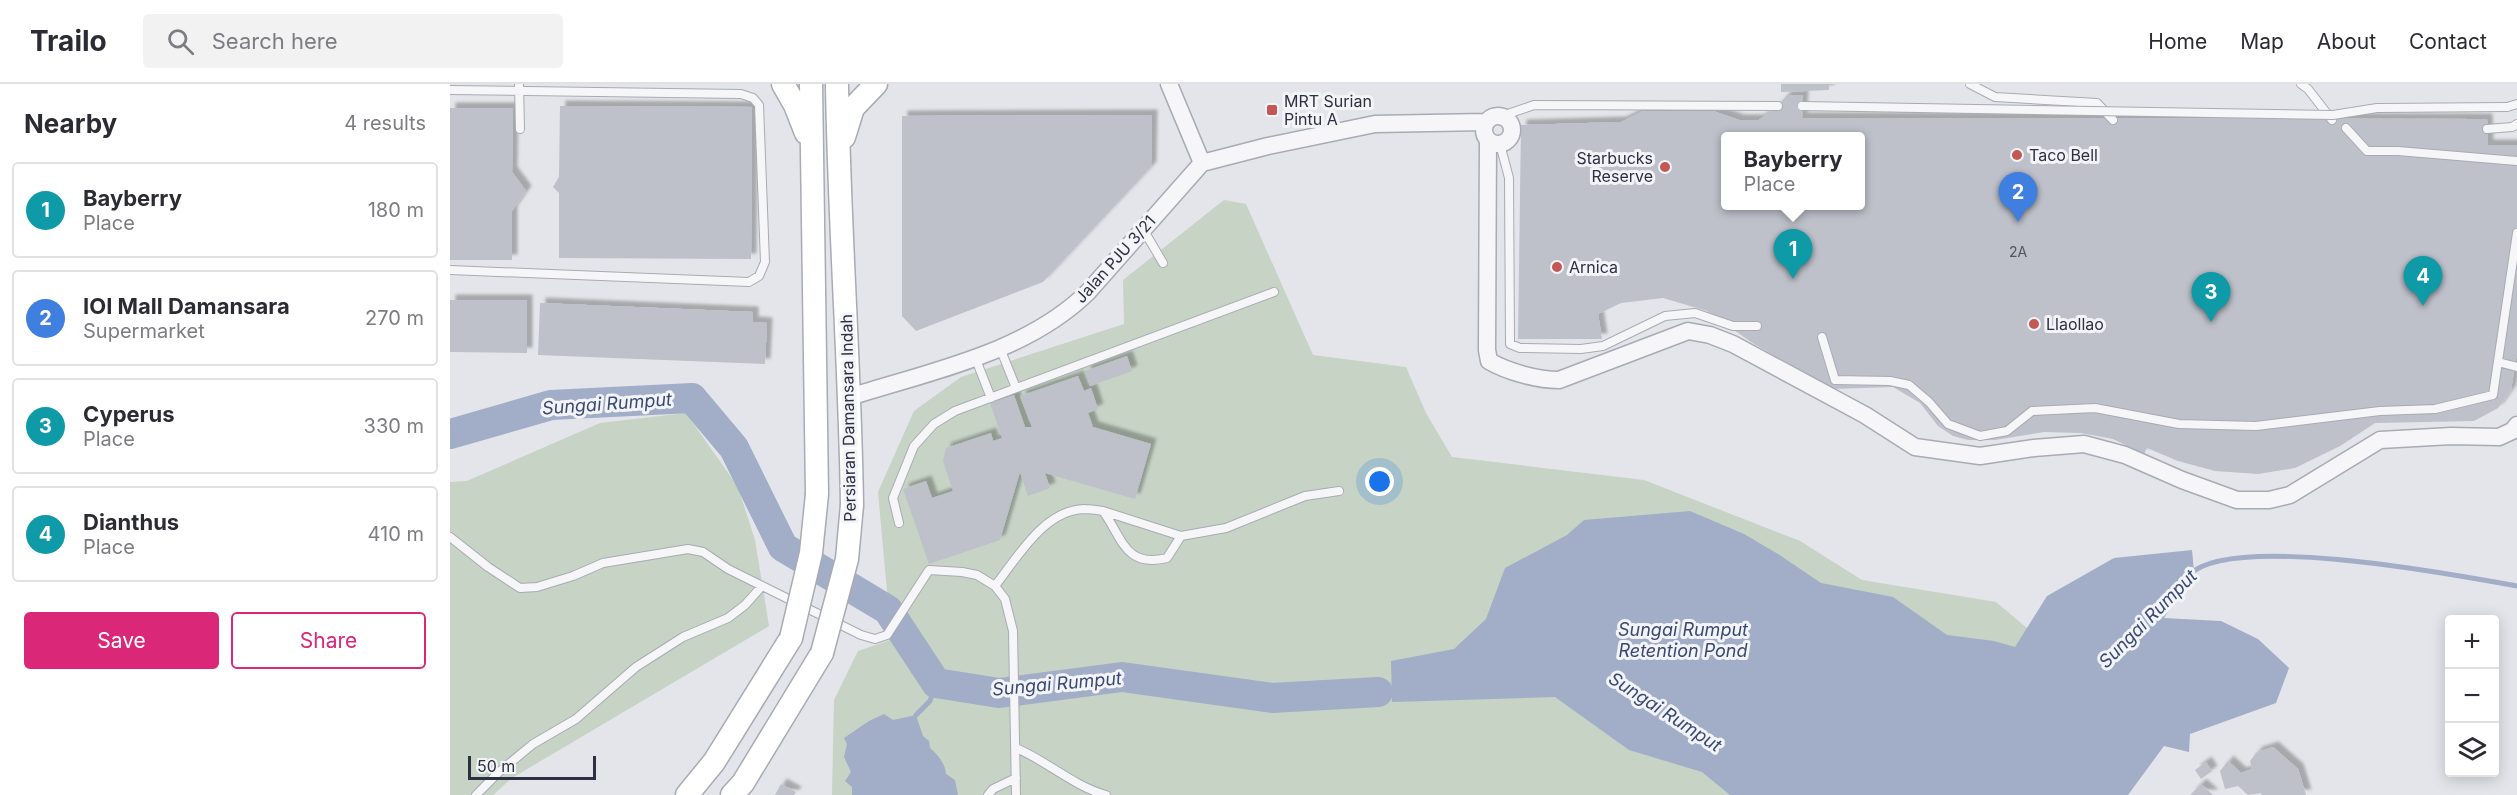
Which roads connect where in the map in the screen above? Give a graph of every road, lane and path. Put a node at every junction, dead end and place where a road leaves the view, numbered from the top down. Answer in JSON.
{"nodes":[{"id":1,"x":783,"y":84,"type":"edge"},
{"id":2,"x":811,"y":84,"type":"edge"},
{"id":3,"x":837,"y":84,"type":"edge"},
{"id":4,"x":876,"y":84,"type":"edge"},
{"id":5,"x":1169,"y":84,"type":"edge"},
{"id":6,"x":1970,"y":84,"type":"edge"},
{"id":7,"x":2301,"y":84,"type":"edge"},
{"id":8,"x":519,"y":87,"type":"edge"},
{"id":9,"x":554,"y":88,"type":"edge"},
{"id":10,"x":450,"y":90,"type":"edge"},
{"id":11,"x":2517,"y":104,"type":"edge"},
{"id":12,"x":1778,"y":106,"type":"dead end"},
{"id":13,"x":1802,"y":106,"type":"dead end"},
{"id":14,"x":1502,"y":116,"type":"junction"},
{"id":15,"x":2113,"y":120,"type":"dead end"},
{"id":16,"x":2332,"y":120,"type":"dead end"},
{"id":17,"x":1485,"y":122,"type":"junction"},
{"id":18,"x":2517,"y":124,"type":"edge"},
{"id":19,"x":2346,"y":128,"type":"dead end"},
{"id":20,"x":520,"y":129,"type":"dead end"},
{"id":21,"x":2487,"y":129,"type":"dead end"},
{"id":22,"x":1494,"y":142,"type":"junction"},
{"id":23,"x":810,"y":146,"type":"junction"},
{"id":24,"x":2517,"y":161,"type":"edge"},
{"id":25,"x":1202,"y":163,"type":"junction"},
{"id":26,"x":838,"y":171,"type":"junction"},
{"id":27,"x":1143,"y":228,"type":"junction"},
{"id":28,"x":2517,"y":233,"type":"edge"},
{"id":29,"x":1163,"y":263,"type":"dead end"},
{"id":30,"x":450,"y":270,"type":"edge"},
{"id":31,"x":1274,"y":292,"type":"dead end"},
{"id":32,"x":1757,"y":326,"type":"dead end"},
{"id":33,"x":1822,"y":338,"type":"dead end"},
{"id":34,"x":1000,"y":348,"type":"junction"},
{"id":35,"x":975,"y":357,"type":"junction"},
{"id":36,"x":2498,"y":362,"type":"junction"},
{"id":37,"x":2517,"y":367,"type":"edge"},
{"id":38,"x":1016,"y":388,"type":"junction"},
{"id":39,"x":850,"y":397,"type":"junction"},
{"id":40,"x":991,"y":398,"type":"junction"},
{"id":41,"x":2517,"y":425,"type":"edge"},
{"id":42,"x":816,"y":460,"type":"junction"},
{"id":43,"x":1339,"y":491,"type":"dead end"},
{"id":44,"x":1103,"y":511,"type":"junction"},
{"id":45,"x":899,"y":523,"type":"dead end"},
{"id":46,"x":1181,"y":536,"type":"junction"},
{"id":47,"x":450,"y":537,"type":"edge"},
{"id":48,"x":762,"y":586,"type":"junction"},
{"id":49,"x":995,"y":586,"type":"junction"},
{"id":50,"x":1016,"y":748,"type":"junction"},
{"id":51,"x":1016,"y":778,"type":"junction"},
{"id":52,"x":476,"y":795,"type":"edge"},
{"id":53,"x":687,"y":795,"type":"edge"},
{"id":54,"x":732,"y":795,"type":"edge"},
{"id":55,"x":988,"y":795,"type":"edge"},
{"id":56,"x":1016,"y":795,"type":"edge"},
{"id":57,"x":1106,"y":795,"type":"edge"}],
"edges":[{"from":1,"to":23,"type":"main road"},
{"from":2,"to":23,"type":"main road","name":"Persiaran Damansara Indah"},
{"from":3,"to":26,"type":"main road","name":"Persiaran Damansara Indah"},
{"from":4,"to":26,"type":"main road"},
{"from":5,"to":25,"type":"street"},
{"from":6,"to":15,"type":"lane"},
{"from":7,"to":16,"type":"lane"},
{"from":8,"to":9,"type":"lane"},
{"from":8,"to":10,"type":"lane"},
{"from":8,"to":20,"type":"lane"},
{"from":9,"to":30,"type":"lane"},
{"from":11,"to":13,"type":"lane","bridge":true},
{"from":12,"to":14,"type":"lane"},
{"from":14,"to":17,"type":"street"},
{"from":14,"to":22,"type":"street"},
{"from":17,"to":22,"type":"street"},
{"from":17,"to":25,"type":"street"},
{"from":18,"to":21,"type":"lane"},
{"from":19,"to":24,"type":"lane"},
{"from":22,"to":32,"type":"lane"},
{"from":22,"to":41,"type":"street"},
{"from":23,"to":42,"type":"main road","name":"Persiaran Damansara Indah"},
{"from":25,"to":27,"type":"street","name":"Jalan PJU 3/21"},
{"from":26,"to":39,"type":"main road","name":"Persiaran Damansara Indah"},
{"from":27,"to":29,"type":"lane"},
{"from":27,"to":34,"type":"street","name":"Jalan PJU 3/21"},
{"from":28,"to":36,"type":"lane"},
{"from":31,"to":38,"type":"lane"},
{"from":33,"to":36,"type":"lane"},
{"from":34,"to":35,"type":"street","name":"Jalan PJU 3/21"},
{"from":34,"to":38,"type":"lane"},
{"from":35,"to":39,"type":"street","name":"Jalan PJU 3/21"},
{"from":35,"to":40,"type":"lane"},
{"from":36,"to":37,"type":"lane"},
{"from":38,"to":40,"type":"lane"},
{"from":39,"to":42,"type":"main road"},
{"from":39,"to":54,"type":"main road","name":"Persiaran Damansara Indah","bridge":true},
{"from":40,"to":45,"type":"lane"},
{"from":42,"to":53,"type":"main road","name":"Persiaran Damansara Indah","bridge":true},
{"from":43,"to":46,"type":"lane"},
{"from":44,"to":46,"type":"lane"},
{"from":44,"to":46,"type":"lane"},
{"from":44,"to":49,"type":"lane"},
{"from":47,"to":48,"type":"lane"},
{"from":48,"to":49,"type":"lane"},
{"from":48,"to":52,"type":"lane"},
{"from":49,"to":50,"type":"lane"},
{"from":50,"to":51,"type":"lane"},
{"from":50,"to":57,"type":"lane"},
{"from":51,"to":55,"type":"lane"},
{"from":51,"to":56,"type":"lane"}]}
